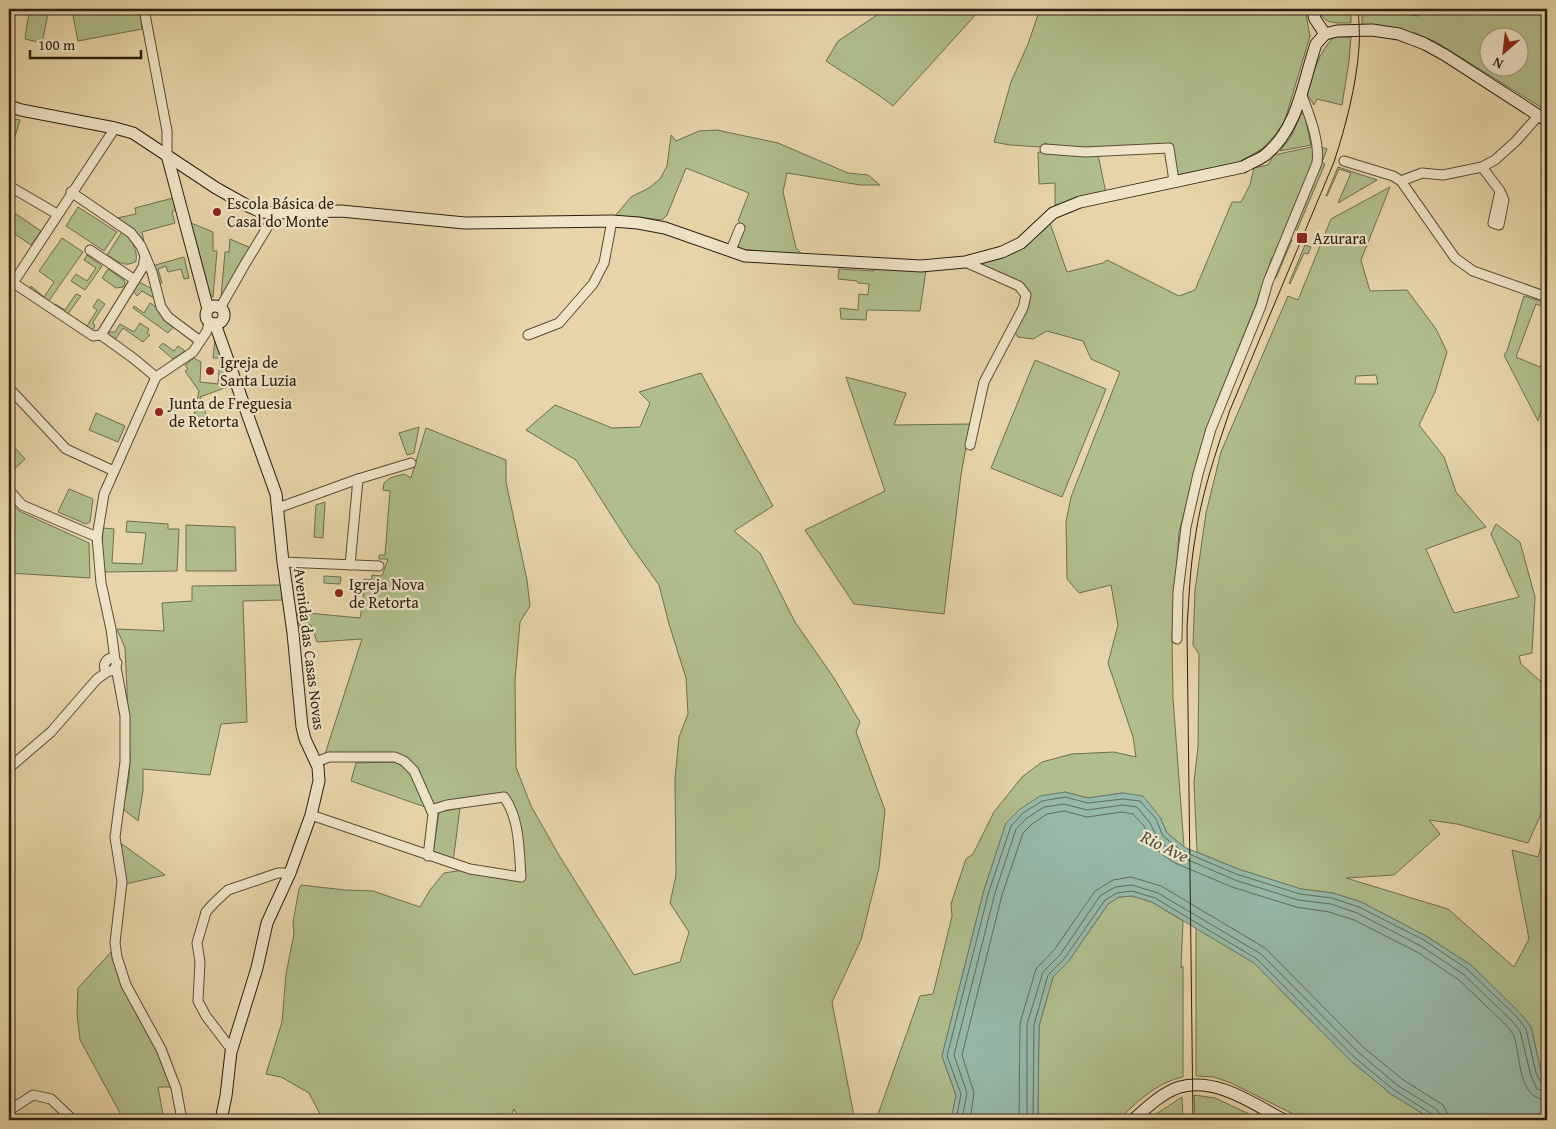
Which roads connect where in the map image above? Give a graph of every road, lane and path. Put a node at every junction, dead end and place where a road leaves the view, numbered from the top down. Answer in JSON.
{"nodes":[{"id":1,"x":144,"y":9,"type":"edge"},
{"id":2,"x":1312,"y":9,"type":"edge"},
{"id":3,"x":1325,"y":34,"type":"junction"},
{"id":4,"x":1301,"y":93,"type":"junction"},
{"id":5,"x":9,"y":106,"type":"edge"},
{"id":6,"x":1543,"y":118,"type":"edge"},
{"id":7,"x":114,"y":128,"type":"junction"},
{"id":8,"x":1045,"y":149,"type":"dead end"},
{"id":9,"x":167,"y":155,"type":"junction"},
{"id":10,"x":1344,"y":161,"type":"dead end"},
{"id":11,"x":1482,"y":167,"type":"junction"},
{"id":12,"x":1174,"y":181,"type":"junction"},
{"id":13,"x":1401,"y":181,"type":"junction"},
{"id":14,"x":9,"y":186,"type":"edge"},
{"id":15,"x":1500,"y":191,"type":"dead end"},
{"id":16,"x":71,"y":192,"type":"junction"},
{"id":17,"x":276,"y":213,"type":"junction"},
{"id":18,"x":57,"y":214,"type":"junction"},
{"id":19,"x":612,"y":221,"type":"junction"},
{"id":20,"x":740,"y":228,"type":"dead end"},
{"id":21,"x":90,"y":250,"type":"dead end"},
{"id":22,"x":731,"y":250,"type":"junction"},
{"id":23,"x":145,"y":256,"type":"junction"},
{"id":24,"x":965,"y":262,"type":"junction"},
{"id":25,"x":135,"y":280,"type":"junction"},
{"id":26,"x":11,"y":281,"type":"edge"},
{"id":27,"x":1547,"y":298,"type":"edge"},
{"id":28,"x":214,"y":309,"type":"junction"},
{"id":29,"x":212,"y":324,"type":"junction"},
{"id":30,"x":101,"y":334,"type":"junction"},
{"id":31,"x":528,"y":335,"type":"dead end"},
{"id":32,"x":200,"y":341,"type":"junction"},
{"id":33,"x":156,"y":377,"type":"junction"},
{"id":34,"x":9,"y":388,"type":"edge"},
{"id":35,"x":970,"y":445,"type":"dead end"},
{"id":36,"x":411,"y":463,"type":"dead end"},
{"id":37,"x":114,"y":471,"type":"junction"},
{"id":38,"x":358,"y":479,"type":"junction"},
{"id":39,"x":9,"y":490,"type":"edge"},
{"id":40,"x":278,"y":508,"type":"junction"},
{"id":41,"x":98,"y":537,"type":"junction"},
{"id":42,"x":283,"y":562,"type":"junction"},
{"id":43,"x":350,"y":565,"type":"junction"},
{"id":44,"x":379,"y":566,"type":"dead end"},
{"id":45,"x":1177,"y":639,"type":"dead end"},
{"id":46,"x":110,"y":666,"type":"junction"},
{"id":47,"x":316,"y":762,"type":"junction"},
{"id":48,"x":9,"y":768,"type":"edge"},
{"id":49,"x":432,"y":810,"type":"junction"},
{"id":50,"x":310,"y":815,"type":"junction"},
{"id":51,"x":428,"y":856,"type":"junction"},
{"id":52,"x":290,"y":872,"type":"junction"},
{"id":53,"x":233,"y":1048,"type":"junction"},
{"id":54,"x":9,"y":1109,"type":"edge"},
{"id":55,"x":73,"y":1120,"type":"edge"},
{"id":56,"x":182,"y":1120,"type":"edge"},
{"id":57,"x":221,"y":1120,"type":"edge"},
{"id":58,"x":1133,"y":1120,"type":"edge"},
{"id":59,"x":1284,"y":1120,"type":"edge"}],
"edges":[{"from":1,"to":9,"type":"street"},
{"from":2,"to":3,"type":"street"},
{"from":3,"to":4,"type":"street"},
{"from":3,"to":6,"type":"street"},
{"from":4,"to":12,"type":"street"},
{"from":4,"to":45,"type":"street"},
{"from":5,"to":7,"type":"street"},
{"from":6,"to":11,"type":"street"},
{"from":7,"to":9,"type":"street"},
{"from":7,"to":16,"type":"street"},
{"from":8,"to":12,"type":"street"},
{"from":9,"to":17,"type":"street"},
{"from":9,"to":28,"type":"street"},
{"from":10,"to":13,"type":"street"},
{"from":11,"to":13,"type":"street"},
{"from":11,"to":15,"type":"street"},
{"from":12,"to":24,"type":"street"},
{"from":13,"to":27,"type":"street"},
{"from":14,"to":18,"type":"street"},
{"from":16,"to":18,"type":"street"},
{"from":16,"to":23,"type":"street"},
{"from":17,"to":19,"type":"street"},
{"from":17,"to":28,"type":"street"},
{"from":18,"to":26,"type":"street"},
{"from":19,"to":22,"type":"street"},
{"from":19,"to":31,"type":"street"},
{"from":20,"to":22,"type":"street"},
{"from":21,"to":25,"type":"street"},
{"from":22,"to":24,"type":"street"},
{"from":23,"to":25,"type":"street"},
{"from":23,"to":32,"type":"street"},
{"from":24,"to":35,"type":"street"},
{"from":25,"to":30,"type":"street"},
{"from":26,"to":30,"type":"street"},
{"from":28,"to":29,"type":"street"},
{"from":28,"to":29,"type":"street"},
{"from":29,"to":32,"type":"street"},
{"from":29,"to":40,"type":"street","name":"Avenida das Casas Novas"},
{"from":30,"to":33,"type":"street"},
{"from":32,"to":33,"type":"street"},
{"from":33,"to":37,"type":"street"},
{"from":34,"to":37,"type":"street"},
{"from":36,"to":38,"type":"street"},
{"from":37,"to":41,"type":"street"},
{"from":38,"to":40,"type":"street"},
{"from":38,"to":43,"type":"street"},
{"from":39,"to":41,"type":"street"},
{"from":40,"to":42,"type":"street","name":"Avenida das Casas Novas"},
{"from":41,"to":46,"type":"street"},
{"from":42,"to":43,"type":"street"},
{"from":42,"to":47,"type":"street","name":"Avenida das Casas Novas"},
{"from":43,"to":44,"type":"street"},
{"from":46,"to":48,"type":"street"},
{"from":46,"to":56,"type":"street"},
{"from":47,"to":49,"type":"street"},
{"from":47,"to":50,"type":"street","name":"Avenida das Casas Novas"},
{"from":49,"to":51,"type":"street"},
{"from":49,"to":51,"type":"street"},
{"from":50,"to":51,"type":"street"},
{"from":50,"to":52,"type":"street","name":"Avenida das Casas Novas"},
{"from":52,"to":53,"type":"street","name":"Avenida das Casas Novas"},
{"from":52,"to":53,"type":"street"},
{"from":53,"to":57,"type":"street","name":"Avenida das Casas Novas"},
{"from":54,"to":55,"type":"street"},
{"from":58,"to":59,"type":"street"}]}
